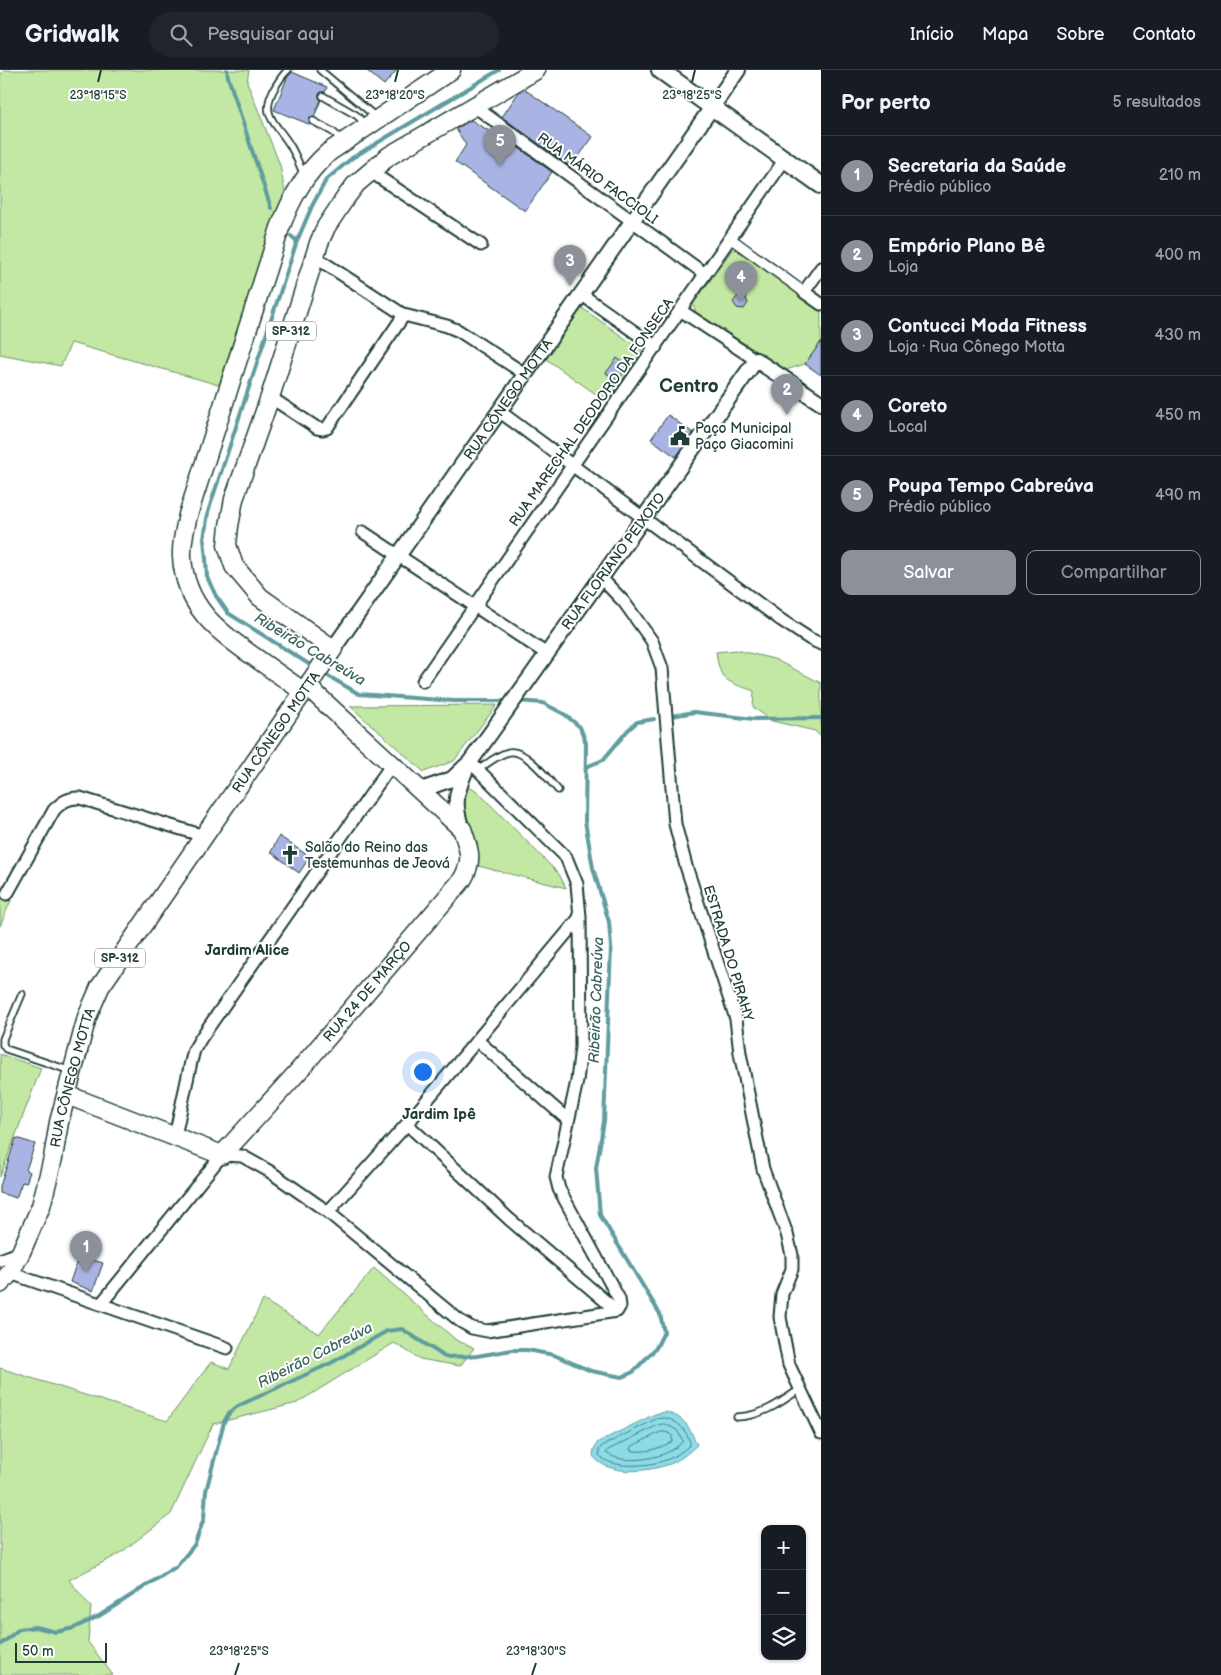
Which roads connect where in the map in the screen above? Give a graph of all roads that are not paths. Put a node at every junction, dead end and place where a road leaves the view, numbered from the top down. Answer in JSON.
{"nodes":[{"id":1,"x":288,"y":70,"type":"edge"},
{"id":2,"x":320,"y":70,"type":"edge"},
{"id":3,"x":451,"y":70,"type":"edge"},
{"id":4,"x":536,"y":70,"type":"edge"},
{"id":5,"x":660,"y":70,"type":"edge"},
{"id":6,"x":738,"y":70,"type":"edge"},
{"id":7,"x":323,"y":96,"type":"dead end"},
{"id":8,"x":474,"y":106,"type":"junction"},
{"id":9,"x":712,"y":107,"type":"junction"},
{"id":10,"x":313,"y":121,"type":"dead end"},
{"id":11,"x":373,"y":122,"type":"junction"},
{"id":12,"x":344,"y":142,"type":"junction"},
{"id":13,"x":785,"y":159,"type":"junction"},
{"id":14,"x":371,"y":172,"type":"junction"},
{"id":15,"x":305,"y":177,"type":"junction"},
{"id":16,"x":821,"y":185,"type":"edge"},
{"id":17,"x":632,"y":221,"type":"junction"},
{"id":18,"x":730,"y":238,"type":"junction"},
{"id":19,"x":482,"y":245,"type":"dead end"},
{"id":20,"x":316,"y":257,"type":"junction"},
{"id":21,"x":821,"y":268,"type":"edge"},
{"id":22,"x":705,"y":274,"type":"junction"},
{"id":23,"x":804,"y":292,"type":"junction"},
{"id":24,"x":581,"y":294,"type":"junction"},
{"id":25,"x":821,"y":304,"type":"edge"},
{"id":26,"x":680,"y":310,"type":"junction"},
{"id":27,"x":404,"y":315,"type":"junction"},
{"id":28,"x":656,"y":347,"type":"junction"},
{"id":29,"x":756,"y":360,"type":"junction"},
{"id":30,"x":525,"y":374,"type":"junction"},
{"id":31,"x":270,"y":397,"type":"junction"},
{"id":32,"x":821,"y":402,"type":"edge"},
{"id":33,"x":499,"y":411,"type":"junction"},
{"id":34,"x":572,"y":465,"type":"junction"},
{"id":35,"x":644,"y":518,"type":"junction"},
{"id":36,"x":363,"y":532,"type":"dead end"},
{"id":37,"x":398,"y":555,"type":"junction"},
{"id":38,"x":601,"y":578,"type":"junction"},
{"id":39,"x":475,"y":606,"type":"junction"},
{"id":40,"x":821,"y":644,"type":"edge"},
{"id":41,"x":547,"y":654,"type":"junction"},
{"id":42,"x":329,"y":655,"type":"junction"},
{"id":43,"x":423,"y":681,"type":"dead end"},
{"id":44,"x":308,"y":686,"type":"junction"},
{"id":45,"x":392,"y":764,"type":"junction"},
{"id":46,"x":474,"y":766,"type":"junction"},
{"id":47,"x":421,"y":790,"type":"junction"},
{"id":48,"x":558,"y":790,"type":"dead end"},
{"id":49,"x":448,"y":806,"type":"junction"},
{"id":50,"x":204,"y":836,"type":"junction"},
{"id":51,"x":7,"y":894,"type":"dead end"},
{"id":52,"x":580,"y":917,"type":"junction"},
{"id":53,"x":22,"y":994,"type":"dead end"},
{"id":54,"x":478,"y":1041,"type":"junction"},
{"id":55,"x":73,"y":1072,"type":"junction"},
{"id":56,"x":67,"y":1095,"type":"junction"},
{"id":57,"x":568,"y":1120,"type":"junction"},
{"id":58,"x":407,"y":1124,"type":"junction"},
{"id":59,"x":175,"y":1136,"type":"junction"},
{"id":60,"x":222,"y":1155,"type":"junction"},
{"id":61,"x":328,"y":1212,"type":"junction"},
{"id":62,"x":3,"y":1272,"type":"edge"},
{"id":63,"x":101,"y":1304,"type":"junction"},
{"id":64,"x":617,"y":1312,"type":"junction"},
{"id":65,"x":227,"y":1348,"type":"dead end"},
{"id":66,"x":800,"y":1388,"type":"junction"},
{"id":67,"x":737,"y":1418,"type":"dead end"},
{"id":68,"x":821,"y":1433,"type":"edge"}],
"edges":[{"from":1,"to":15,"type":"lane"},
{"from":2,"to":11,"type":"lane"},
{"from":3,"to":11,"type":"main road","number":"SP-312"},
{"from":4,"to":8,"type":"main road","number":"SP-312"},
{"from":5,"to":9,"type":"main road"},
{"from":6,"to":9,"type":"street","name":"RUA CÔNEGO MOTTA"},
{"from":7,"to":11,"type":"lane"},
{"from":8,"to":14,"type":"main road","number":"SP-312"},
{"from":8,"to":17,"type":"street","name":"RUA MÁRIO FACCIOLI"},
{"from":9,"to":13,"type":"main road"},
{"from":9,"to":17,"type":"street","name":"RUA CÔNEGO MOTTA"},
{"from":10,"to":12,"type":"lane"},
{"from":11,"to":12,"type":"main road","number":"SP-312"},
{"from":12,"to":15,"type":"main road","number":"SP-312"},
{"from":13,"to":16,"type":"main road"},
{"from":13,"to":18,"type":"street","name":"RUA MARECHAL DEODORO DA FONSECA"},
{"from":14,"to":19,"type":"street"},
{"from":14,"to":20,"type":"main road","number":"SP-312"},
{"from":15,"to":44,"type":"main road","number":"SP-312"},
{"from":17,"to":22,"type":"street","name":"RUA MÁRIO FACCIOLI"},
{"from":17,"to":24,"type":"street","name":"RUA CÔNEGO MOTTA"},
{"from":18,"to":22,"type":"street","name":"RUA MARECHAL DEODORO DA FONSECA"},
{"from":18,"to":23,"type":"street"},
{"from":20,"to":27,"type":"street"},
{"from":20,"to":31,"type":"main road","number":"SP-312"},
{"from":21,"to":23,"type":"street"},
{"from":22,"to":26,"type":"street","name":"RUA MARECHAL DEODORO DA FONSECA"},
{"from":23,"to":25,"type":"street"},
{"from":24,"to":28,"type":"street"},
{"from":24,"to":30,"type":"street","name":"RUA CÔNEGO MOTTA"},
{"from":26,"to":28,"type":"street","name":"RUA MARECHAL DEODORO DA FONSECA"},
{"from":26,"to":29,"type":"street"},
{"from":27,"to":30,"type":"street"},
{"from":27,"to":31,"type":"street"},
{"from":28,"to":34,"type":"street","name":"RUA MARECHAL DEODORO DA FONSECA"},
{"from":29,"to":32,"type":"street"},
{"from":29,"to":35,"type":"street","name":"RUA FLORIANO PEIXOTO"},
{"from":30,"to":33,"type":"street","name":"RUA CÔNEGO MOTTA"},
{"from":31,"to":42,"type":"main road","number":"SP-312"},
{"from":33,"to":34,"type":"street"},
{"from":33,"to":37,"type":"street","name":"RUA CÔNEGO MOTTA"},
{"from":34,"to":35,"type":"street"},
{"from":34,"to":39,"type":"street","name":"RUA MARECHAL DEODORO DA FONSECA"},
{"from":35,"to":38,"type":"street","name":"RUA FLORIANO PEIXOTO"},
{"from":35,"to":40,"type":"street"},
{"from":36,"to":37,"type":"street"},
{"from":37,"to":39,"type":"street"},
{"from":37,"to":42,"type":"street","name":"RUA CÔNEGO MOTTA"},
{"from":38,"to":41,"type":"street","name":"RUA FLORIANO PEIXOTO"},
{"from":38,"to":66,"type":"street","name":"ESTRADA DO PIRAHY"},
{"from":39,"to":41,"type":"street"},
{"from":39,"to":43,"type":"street","name":"RUA MARECHAL DEODORO DA FONSECA"},
{"from":41,"to":46,"type":"street","name":"RUA FLORIANO PEIXOTO"},
{"from":42,"to":44,"type":"main road","name":"RUA CÔNEGO MOTTA","number":"SP-312"},
{"from":44,"to":45,"type":"main road","name":"RUA 24 DE MARÇO"},
{"from":44,"to":50,"type":"main road","name":"RUA CÔNEGO MOTTA","number":"SP-312"},
{"from":45,"to":47,"type":"main road","name":"RUA 24 DE MARÇO"},
{"from":45,"to":59,"type":"street"},
{"from":46,"to":47,"type":"street"},
{"from":46,"to":48,"type":"lane"},
{"from":46,"to":49,"type":"street"},
{"from":46,"to":52,"type":"street"},
{"from":47,"to":49,"type":"main road","name":"RUA 24 DE MARÇO"},
{"from":49,"to":60,"type":"main road","name":"RUA 24 DE MARÇO"},
{"from":50,"to":51,"type":"street"},
{"from":50,"to":55,"type":"main road","name":"RUA CÔNEGO MOTTA","number":"SP-312"},
{"from":52,"to":54,"type":"street"},
{"from":52,"to":57,"type":"street"},
{"from":53,"to":55,"type":"lane"},
{"from":54,"to":57,"type":"street"},
{"from":54,"to":58,"type":"street"},
{"from":55,"to":56,"type":"main road","name":"RUA CÔNEGO MOTTA","number":"SP-312"},
{"from":56,"to":59,"type":"main road"},
{"from":56,"to":62,"type":"main road","name":"RUA CÔNEGO MOTTA","number":"SP-312"},
{"from":57,"to":64,"type":"street"},
{"from":58,"to":61,"type":"street"},
{"from":58,"to":64,"type":"street"},
{"from":59,"to":60,"type":"main road"},
{"from":60,"to":61,"type":"street"},
{"from":60,"to":63,"type":"street","name":"RUA 24 DE MARÇO"},
{"from":61,"to":64,"type":"street"},
{"from":62,"to":63,"type":"street"},
{"from":63,"to":65,"type":"street"},
{"from":66,"to":67,"type":"lane"},
{"from":66,"to":68,"type":"street","name":"ESTRADA DO PIRAHY"}]}
